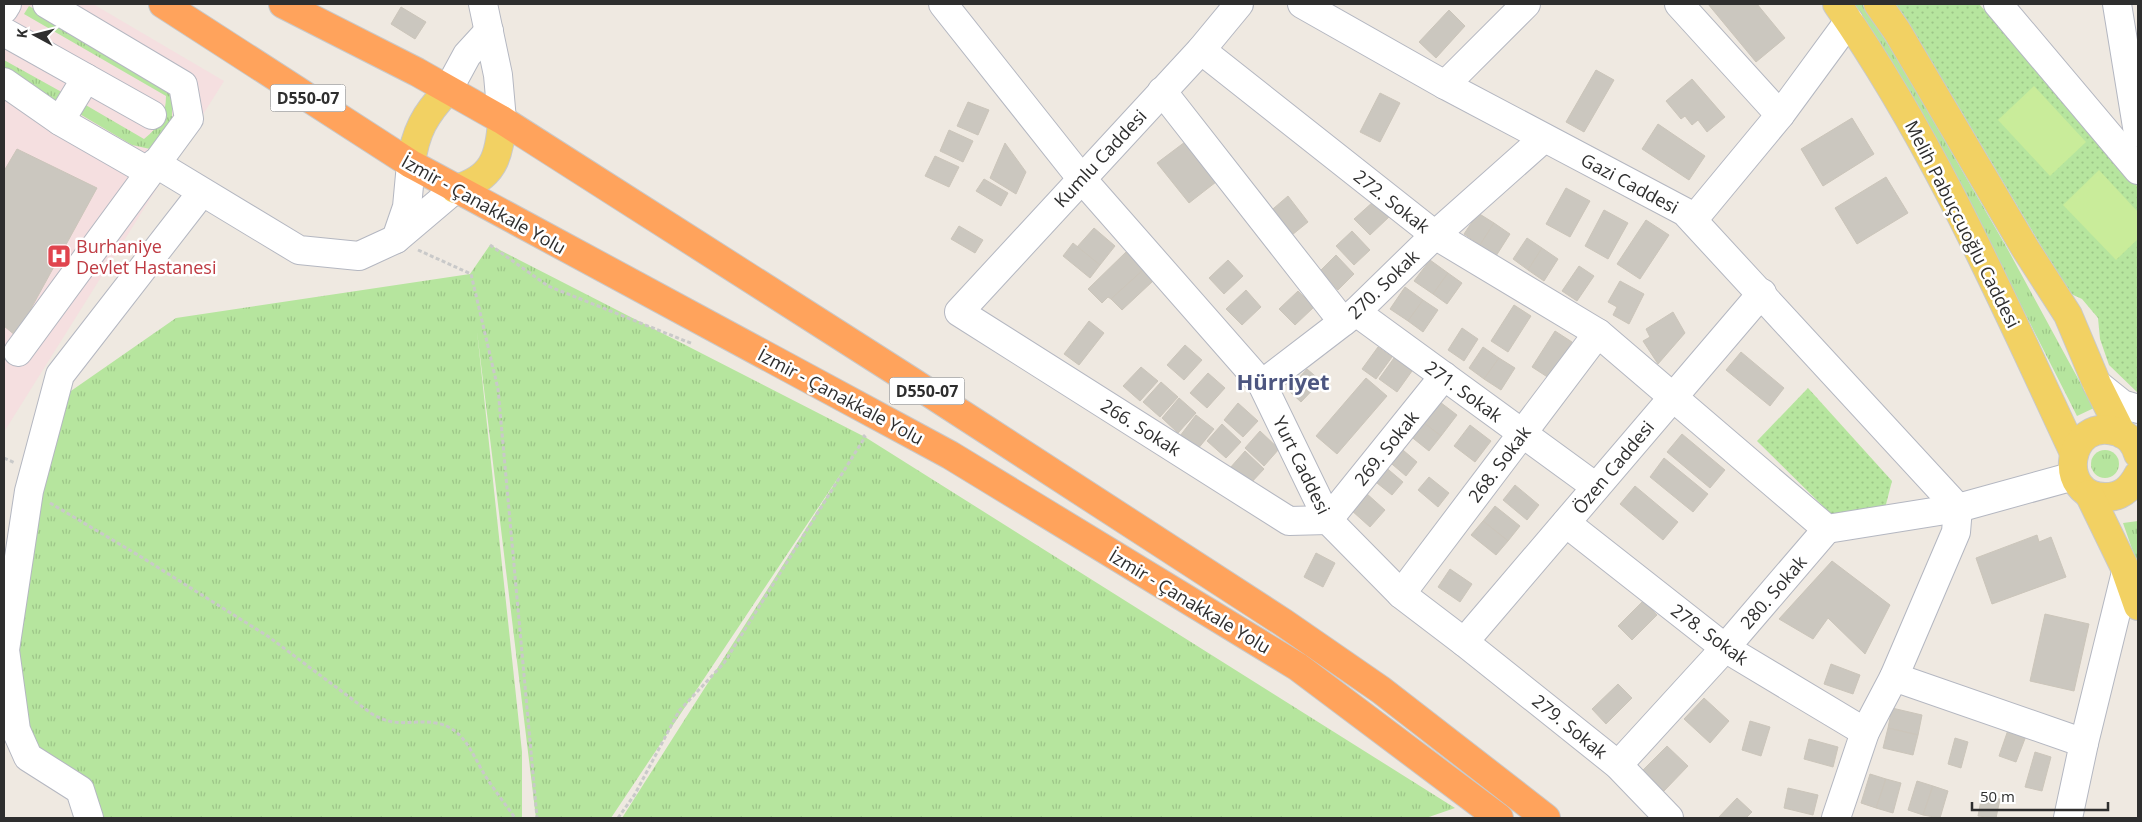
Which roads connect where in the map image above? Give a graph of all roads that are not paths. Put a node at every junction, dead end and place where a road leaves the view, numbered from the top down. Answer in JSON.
{"nodes":[{"id":1,"x":7,"y":4,"type":"edge"},
{"id":2,"x":47,"y":4,"type":"edge"},
{"id":3,"x":163,"y":4,"type":"edge"},
{"id":4,"x":283,"y":4,"type":"edge"},
{"id":5,"x":484,"y":4,"type":"edge"},
{"id":6,"x":943,"y":4,"type":"edge"},
{"id":7,"x":1239,"y":4,"type":"edge"},
{"id":8,"x":1302,"y":4,"type":"edge"},
{"id":9,"x":1526,"y":4,"type":"edge"},
{"id":10,"x":1679,"y":4,"type":"edge"},
{"id":11,"x":1878,"y":4,"type":"edge"},
{"id":12,"x":1998,"y":4,"type":"edge"},
{"id":13,"x":2117,"y":4,"type":"edge"},
{"id":14,"x":4,"y":9,"type":"edge"},
{"id":15,"x":1843,"y":12,"type":"edge"},
{"id":16,"x":489,"y":31,"type":"junction"},
{"id":17,"x":4,"y":32,"type":"edge"},
{"id":18,"x":1201,"y":50,"type":"junction"},
{"id":19,"x":86,"y":78,"type":"junction"},
{"id":20,"x":4,"y":82,"type":"edge"},
{"id":21,"x":2134,"y":84,"type":"edge"},
{"id":22,"x":1445,"y":85,"type":"junction"},
{"id":23,"x":448,"y":90,"type":"junction"},
{"id":24,"x":1162,"y":91,"type":"junction"},
{"id":25,"x":152,"y":115,"type":"dead end"},
{"id":26,"x":1780,"y":115,"type":"junction"},
{"id":27,"x":502,"y":120,"type":"junction"},
{"id":28,"x":60,"y":121,"type":"junction"},
{"id":29,"x":2138,"y":133,"type":"edge"},
{"id":30,"x":1544,"y":138,"type":"junction"},
{"id":31,"x":411,"y":164,"type":"junction"},
{"id":32,"x":152,"y":168,"type":"junction"},
{"id":33,"x":2138,"y":170,"type":"edge"},
{"id":34,"x":1081,"y":178,"type":"junction"},
{"id":35,"x":454,"y":189,"type":"junction"},
{"id":36,"x":202,"y":192,"type":"junction"},
{"id":37,"x":1694,"y":220,"type":"junction"},
{"id":38,"x":1435,"y":235,"type":"junction"},
{"id":39,"x":396,"y":239,"type":"junction"},
{"id":40,"x":1762,"y":293,"type":"junction"},
{"id":41,"x":959,"y":312,"type":"joint"},
{"id":42,"x":1349,"y":317,"type":"junction"},
{"id":43,"x":1598,"y":334,"type":"junction"},
{"id":44,"x":18,"y":352,"type":"dead end"},
{"id":45,"x":1444,"y":376,"type":"junction"},
{"id":46,"x":1262,"y":384,"type":"junction"},
{"id":47,"x":2097,"y":384,"type":"junction"},
{"id":48,"x":1673,"y":397,"type":"junction"},
{"id":49,"x":2138,"y":409,"type":"edge"},
{"id":50,"x":1523,"y":433,"type":"junction"},
{"id":51,"x":2133,"y":441,"type":"edge"},
{"id":52,"x":2079,"y":474,"type":"junction"},
{"id":53,"x":2138,"y":475,"type":"edge"},
{"id":54,"x":1596,"y":487,"type":"junction"},
{"id":55,"x":1958,"y":508,"type":"junction"},
{"id":56,"x":1328,"y":520,"type":"junction"},
{"id":57,"x":1566,"y":523,"type":"junction"},
{"id":58,"x":1827,"y":529,"type":"junction"},
{"id":59,"x":2126,"y":572,"type":"junction"},
{"id":60,"x":1401,"y":594,"type":"junction"},
{"id":61,"x":2138,"y":606,"type":"edge"},
{"id":62,"x":1464,"y":642,"type":"junction"},
{"id":63,"x":1725,"y":648,"type":"junction"},
{"id":64,"x":1894,"y":677,"type":"junction"},
{"id":65,"x":1864,"y":732,"type":"junction"},
{"id":66,"x":2084,"y":742,"type":"junction"},
{"id":67,"x":1618,"y":765,"type":"junction"},
{"id":68,"x":89,"y":818,"type":"edge"},
{"id":69,"x":1499,"y":818,"type":"edge"},
{"id":70,"x":1546,"y":818,"type":"edge"},
{"id":71,"x":1669,"y":818,"type":"edge"},
{"id":72,"x":1836,"y":818,"type":"edge"},
{"id":73,"x":2068,"y":818,"type":"edge"}],
"edges":[{"from":1,"to":14,"type":"street"},
{"from":2,"to":32,"type":"street"},
{"from":3,"to":31,"type":"highway","name":"İzmir - Çanakkale Yolu","number":"D550-07"},
{"from":4,"to":23,"type":"highway","name":"İzmir - Çanakkale Yolu","number":"D550-07"},
{"from":5,"to":16,"type":"street"},
{"from":6,"to":34,"type":"street","name":"Yurt Caddesi"},
{"from":7,"to":18,"type":"street","name":"Kumlu Caddesi"},
{"from":8,"to":22,"type":"street","name":"Gazi Caddesi"},
{"from":9,"to":22,"type":"street"},
{"from":10,"to":26,"type":"street"},
{"from":11,"to":47,"type":"main road","name":"Melih Pabuçcuoğlu Caddesi"},
{"from":12,"to":33,"type":"street"},
{"from":13,"to":21,"type":"street"},
{"from":15,"to":26,"type":"street"},
{"from":15,"to":52,"type":"main road","name":"Melih Pabuçcuoğlu Caddesi"},
{"from":16,"to":23,"type":"street"},
{"from":16,"to":27,"type":"street"},
{"from":17,"to":19,"type":"street"},
{"from":18,"to":24,"type":"street","name":"Kumlu Caddesi"},
{"from":18,"to":38,"type":"street","name":"272. Sokak"},
{"from":19,"to":25,"type":"street"},
{"from":19,"to":28,"type":"street"},
{"from":20,"to":28,"type":"street"},
{"from":21,"to":29,"type":"street"},
{"from":22,"to":30,"type":"street","name":"Gazi Caddesi"},
{"from":23,"to":27,"type":"highway","name":"İzmir - Çanakkale Yolu","number":"D550-07"},
{"from":23,"to":31,"type":"main road"},
{"from":24,"to":34,"type":"street","name":"Kumlu Caddesi"},
{"from":24,"to":42,"type":"street","name":"271. Sokak"},
{"from":26,"to":37,"type":"street"},
{"from":27,"to":35,"type":"main road"},
{"from":27,"to":70,"type":"highway","name":"İzmir - Çanakkale Yolu","number":"D550-07"},
{"from":28,"to":32,"type":"street"},
{"from":30,"to":37,"type":"street","name":"Gazi Caddesi"},
{"from":30,"to":38,"type":"street","name":"270. Sokak"},
{"from":31,"to":35,"type":"highway","name":"İzmir - Çanakkale Yolu","number":"D550-07"},
{"from":31,"to":39,"type":"street"},
{"from":32,"to":36,"type":"street"},
{"from":32,"to":44,"type":"street"},
{"from":34,"to":41,"type":"street","name":"Kumlu Caddesi"},
{"from":34,"to":46,"type":"street","name":"Yurt Caddesi"},
{"from":35,"to":39,"type":"street"},
{"from":35,"to":69,"type":"highway","name":"İzmir - Çanakkale Yolu","number":"D550-07"},
{"from":36,"to":39,"type":"street"},
{"from":36,"to":68,"type":"street"},
{"from":37,"to":40,"type":"street","name":"Gazi Caddesi"},
{"from":38,"to":42,"type":"street","name":"270. Sokak"},
{"from":38,"to":43,"type":"street","name":"272. Sokak"},
{"from":40,"to":48,"type":"street","name":"Özen Caddesi"},
{"from":40,"to":55,"type":"street","name":"Gazi Caddesi"},
{"from":41,"to":56,"type":"street","name":"266. Sokak"},
{"from":42,"to":45,"type":"street","name":"271. Sokak"},
{"from":42,"to":46,"type":"street","name":"270. Sokak"},
{"from":43,"to":48,"type":"street","name":"272. Sokak"},
{"from":43,"to":50,"type":"street","name":"268. Sokak"},
{"from":45,"to":50,"type":"street","name":"271. Sokak"},
{"from":45,"to":56,"type":"street","name":"269. Sokak"},
{"from":46,"to":56,"type":"street","name":"Yurt Caddesi"},
{"from":47,"to":49,"type":"street"},
{"from":47,"to":51,"type":"main road","name":"Melih Pabuçcuoğlu Caddesi"},
{"from":48,"to":54,"type":"street","name":"Özen Caddesi"},
{"from":48,"to":58,"type":"street","name":"272. Sokak"},
{"from":50,"to":54,"type":"street","name":"271. Sokak"},
{"from":50,"to":60,"type":"street","name":"268. Sokak"},
{"from":51,"to":52,"type":"main road"},
{"from":52,"to":53,"type":"main road"},
{"from":52,"to":55,"type":"street"},
{"from":52,"to":59,"type":"main road","name":"Melih Pabuçcuoğlu Caddesi"},
{"from":54,"to":57,"type":"street","name":"Özen Caddesi"},
{"from":55,"to":58,"type":"street"},
{"from":55,"to":64,"type":"street"},
{"from":56,"to":60,"type":"street","name":"Yurt Caddesi"},
{"from":57,"to":62,"type":"street","name":"Özen Caddesi"},
{"from":57,"to":63,"type":"street","name":"278. Sokak"},
{"from":58,"to":63,"type":"street","name":"280. Sokak"},
{"from":59,"to":61,"type":"main road","name":"Melih Pabuçcuoğlu Caddesi"},
{"from":59,"to":66,"type":"street"},
{"from":60,"to":62,"type":"street","name":"Yurt Caddesi"},
{"from":62,"to":67,"type":"street","name":"279. Sokak"},
{"from":63,"to":65,"type":"street","name":"278. Sokak"},
{"from":63,"to":67,"type":"street","name":"280. Sokak"},
{"from":64,"to":65,"type":"street"},
{"from":64,"to":66,"type":"street"},
{"from":65,"to":72,"type":"street"},
{"from":66,"to":73,"type":"street"},
{"from":67,"to":71,"type":"street","name":"279. Sokak"}]}
